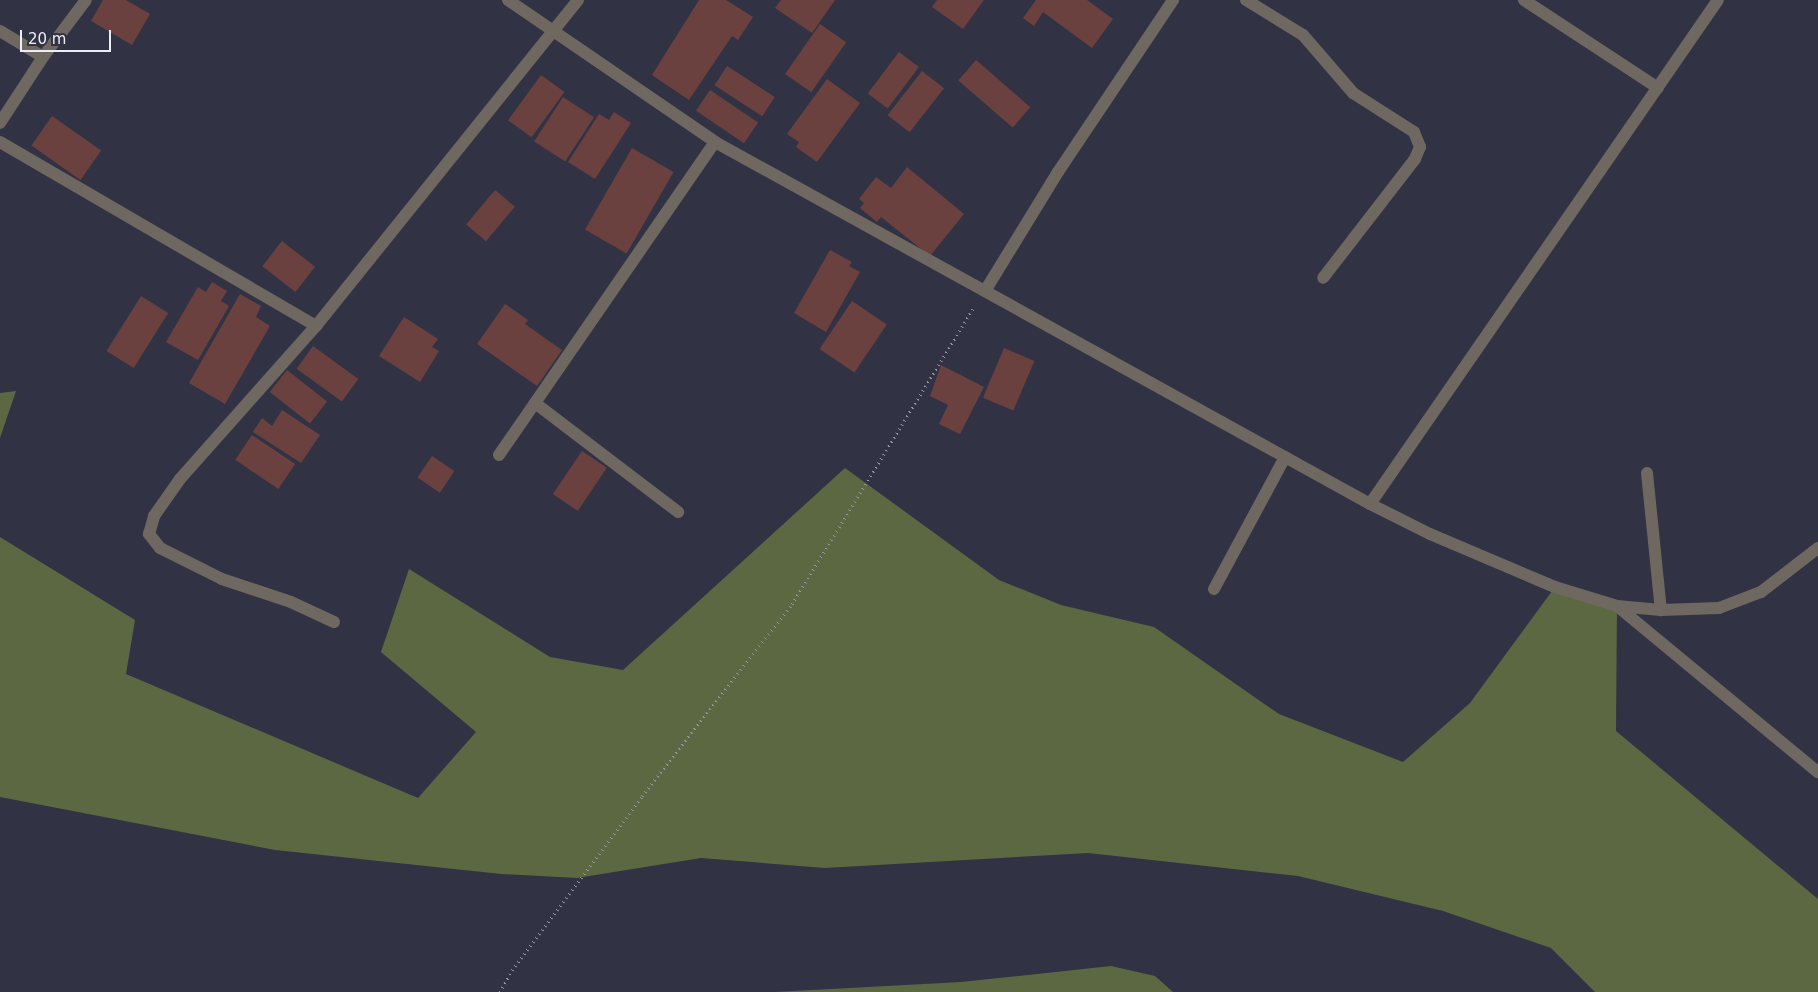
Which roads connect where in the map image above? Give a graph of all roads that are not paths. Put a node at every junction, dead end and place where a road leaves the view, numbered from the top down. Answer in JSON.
{"nodes":[{"id":1,"x":86,"y":0,"type":"edge"},
{"id":2,"x":508,"y":0,"type":"edge"},
{"id":3,"x":578,"y":0,"type":"edge"},
{"id":4,"x":1173,"y":0,"type":"edge"},
{"id":5,"x":1246,"y":0,"type":"edge"},
{"id":6,"x":1524,"y":0,"type":"edge"},
{"id":7,"x":1718,"y":0,"type":"edge"},
{"id":8,"x":0,"y":31,"type":"edge"},
{"id":9,"x":554,"y":32,"type":"junction"},
{"id":10,"x":43,"y":57,"type":"junction"},
{"id":11,"x":1658,"y":88,"type":"junction"},
{"id":12,"x":0,"y":123,"type":"edge"},
{"id":13,"x":0,"y":142,"type":"edge"},
{"id":14,"x":715,"y":142,"type":"junction"},
{"id":15,"x":1323,"y":278,"type":"dead end"},
{"id":16,"x":985,"y":291,"type":"junction"},
{"id":17,"x":316,"y":326,"type":"junction"},
{"id":18,"x":534,"y":403,"type":"junction"},
{"id":19,"x":499,"y":455,"type":"dead end"},
{"id":20,"x":1285,"y":457,"type":"junction"},
{"id":21,"x":1647,"y":473,"type":"dead end"},
{"id":22,"x":1370,"y":504,"type":"junction"},
{"id":23,"x":678,"y":512,"type":"dead end"},
{"id":24,"x":1818,"y":548,"type":"edge"},
{"id":25,"x":1214,"y":589,"type":"dead end"},
{"id":26,"x":1617,"y":606,"type":"junction"},
{"id":27,"x":1661,"y":610,"type":"junction"},
{"id":28,"x":334,"y":622,"type":"dead end"},
{"id":29,"x":1818,"y":772,"type":"edge"}],
"edges":[{"from":1,"to":10,"type":"street"},
{"from":2,"to":9,"type":"street"},
{"from":3,"to":9,"type":"street"},
{"from":4,"to":16,"type":"street"},
{"from":5,"to":15,"type":"street"},
{"from":6,"to":11,"type":"street"},
{"from":7,"to":11,"type":"street"},
{"from":8,"to":10,"type":"street"},
{"from":9,"to":14,"type":"street"},
{"from":9,"to":17,"type":"street"},
{"from":10,"to":12,"type":"street"},
{"from":11,"to":22,"type":"street"},
{"from":13,"to":17,"type":"street"},
{"from":14,"to":16,"type":"street"},
{"from":14,"to":18,"type":"street"},
{"from":16,"to":20,"type":"street"},
{"from":17,"to":28,"type":"street"},
{"from":18,"to":19,"type":"street"},
{"from":18,"to":23,"type":"street"},
{"from":20,"to":22,"type":"street"},
{"from":20,"to":25,"type":"street"},
{"from":21,"to":27,"type":"street"},
{"from":22,"to":26,"type":"street"},
{"from":24,"to":27,"type":"street"},
{"from":26,"to":27,"type":"street"},
{"from":26,"to":29,"type":"street"}]}
